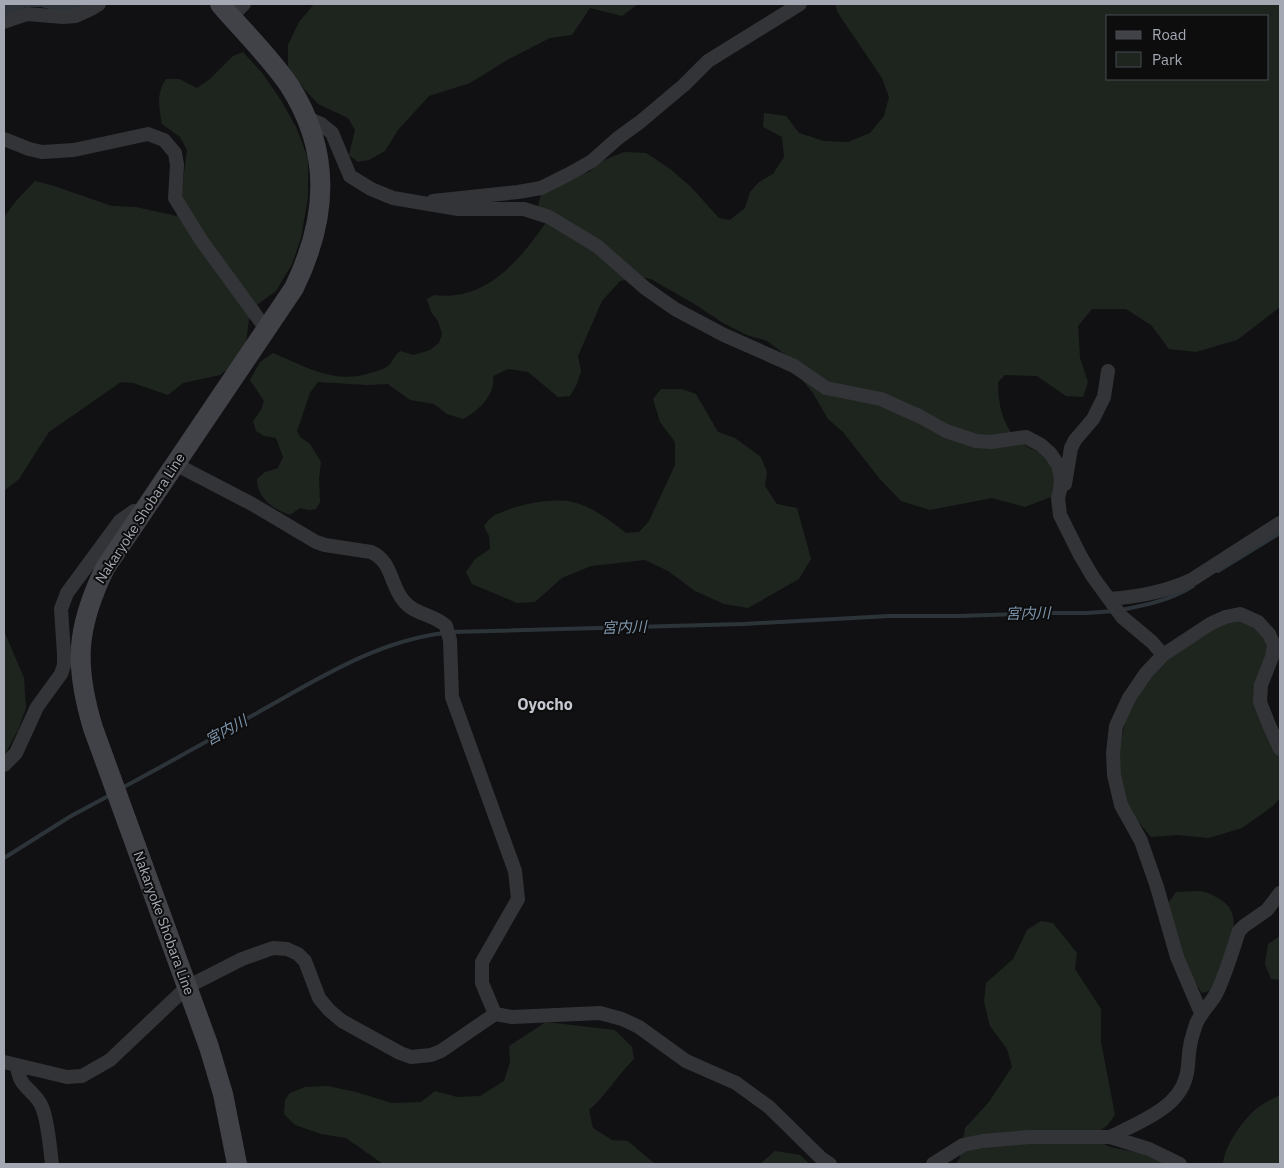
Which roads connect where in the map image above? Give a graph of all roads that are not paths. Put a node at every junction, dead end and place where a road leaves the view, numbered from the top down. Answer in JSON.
{"nodes":[{"id":1,"x":99,"y":4,"type":"edge"},
{"id":2,"x":800,"y":4,"type":"edge"},
{"id":3,"x":232,"y":8,"type":"edge"},
{"id":4,"x":4,"y":22,"type":"edge"},
{"id":5,"x":307,"y":118,"type":"junction"},
{"id":6,"x":4,"y":139,"type":"edge"},
{"id":7,"x":420,"y":202,"type":"junction"},
{"id":8,"x":266,"y":329,"type":"junction"},
{"id":9,"x":1108,"y":371,"type":"dead end"},
{"id":10,"x":175,"y":464,"type":"junction"},
{"id":11,"x":1060,"y":490,"type":"junction"},
{"id":12,"x":142,"y":513,"type":"junction"},
{"id":13,"x":1280,"y":523,"type":"edge"},
{"id":14,"x":1113,"y":605,"type":"junction"},
{"id":15,"x":1163,"y":655,"type":"junction"},
{"id":16,"x":1280,"y":749,"type":"edge"},
{"id":17,"x":4,"y":765,"type":"edge"},
{"id":18,"x":1280,"y":893,"type":"edge"},
{"id":19,"x":187,"y":987,"type":"junction"},
{"id":20,"x":1201,"y":1013,"type":"junction"},
{"id":21,"x":495,"y":1014,"type":"junction"},
{"id":22,"x":10,"y":1063,"type":"edge"},
{"id":23,"x":1110,"y":1137,"type":"junction"},
{"id":24,"x":946,"y":1159,"type":"edge"},
{"id":25,"x":52,"y":1164,"type":"edge"},
{"id":26,"x":237,"y":1164,"type":"edge"},
{"id":27,"x":830,"y":1164,"type":"edge"},
{"id":28,"x":933,"y":1164,"type":"edge"},
{"id":29,"x":1180,"y":1164,"type":"edge"}],
"edges":[{"from":1,"to":4,"type":"street"},
{"from":2,"to":7,"type":"street"},
{"from":3,"to":5,"type":"main road","name":"Nakaryoke Shobara Line"},
{"from":5,"to":7,"type":"street"},
{"from":5,"to":8,"type":"main road","name":"Nakaryoke Shobara Line"},
{"from":6,"to":8,"type":"street"},
{"from":7,"to":11,"type":"street"},
{"from":8,"to":10,"type":"main road","name":"Nakaryoke Shobara Line"},
{"from":9,"to":11,"type":"street"},
{"from":10,"to":12,"type":"main road","name":"Nakaryoke Shobara Line"},
{"from":10,"to":21,"type":"street"},
{"from":11,"to":14,"type":"street"},
{"from":12,"to":17,"type":"street"},
{"from":12,"to":19,"type":"main road","name":"Nakaryoke Shobara Line"},
{"from":13,"to":14,"type":"street"},
{"from":14,"to":15,"type":"street"},
{"from":15,"to":16,"type":"street"},
{"from":15,"to":20,"type":"street"},
{"from":18,"to":20,"type":"street"},
{"from":19,"to":21,"type":"street"},
{"from":19,"to":22,"type":"street"},
{"from":19,"to":26,"type":"main road","name":"Nakaryoke Shobara Line"},
{"from":20,"to":23,"type":"street"},
{"from":21,"to":27,"type":"street"},
{"from":22,"to":25,"type":"street"},
{"from":23,"to":24,"type":"street"},
{"from":23,"to":29,"type":"street"},
{"from":24,"to":28,"type":"street"}]}
